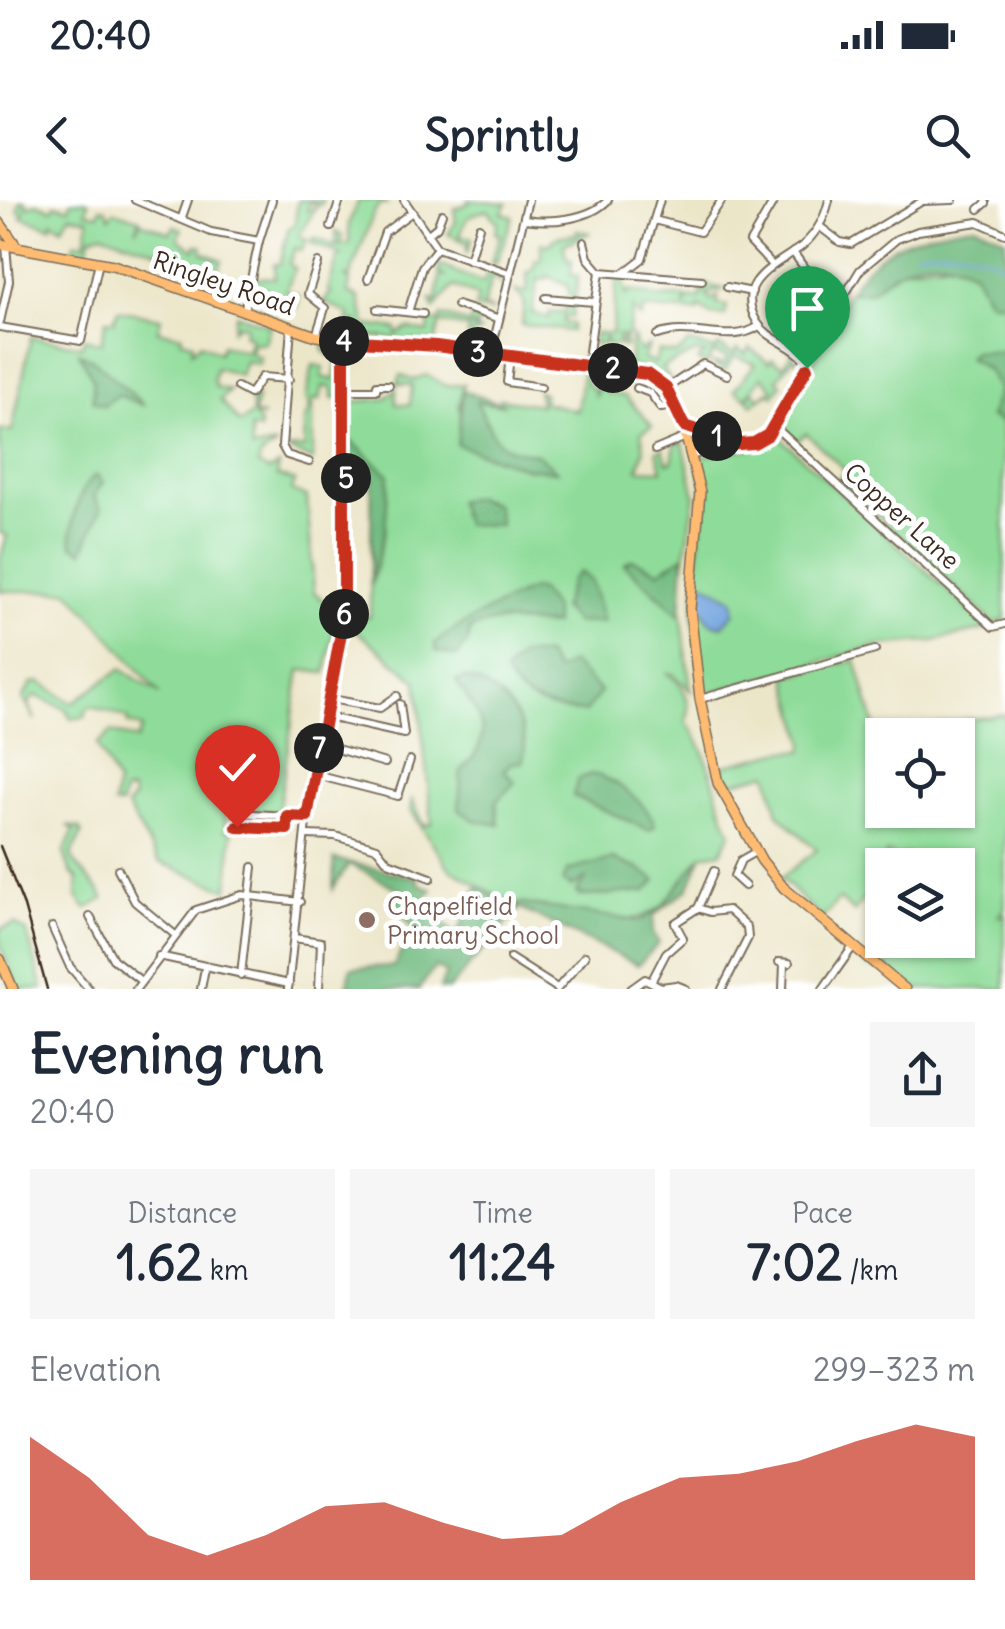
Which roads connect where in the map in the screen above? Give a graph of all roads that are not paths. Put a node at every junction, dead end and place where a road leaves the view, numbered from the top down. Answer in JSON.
{"nodes":[{"id":1,"x":135,"y":200,"type":"edge"},
{"id":2,"x":188,"y":200,"type":"edge"},
{"id":3,"x":272,"y":200,"type":"edge"},
{"id":4,"x":340,"y":200,"type":"edge"},
{"id":5,"x":404,"y":200,"type":"edge"},
{"id":6,"x":528,"y":200,"type":"edge"},
{"id":7,"x":608,"y":200,"type":"edge"},
{"id":8,"x":660,"y":200,"type":"edge"},
{"id":9,"x":722,"y":200,"type":"edge"},
{"id":10,"x":829,"y":200,"type":"edge"},
{"id":11,"x":923,"y":200,"type":"edge"},
{"id":12,"x":953,"y":200,"type":"edge"},
{"id":13,"x":773,"y":206,"type":"edge"},
{"id":14,"x":412,"y":212,"type":"junction"},
{"id":15,"x":439,"y":217,"type":"dead end"},
{"id":16,"x":182,"y":218,"type":"junction"},
{"id":17,"x":525,"y":218,"type":"junction"},
{"id":18,"x":654,"y":220,"type":"junction"},
{"id":19,"x":0,"y":223,"type":"edge"},
{"id":20,"x":820,"y":226,"type":"junction"},
{"id":21,"x":331,"y":227,"type":"dead end"},
{"id":22,"x":479,"y":227,"type":"dead end"},
{"id":23,"x":1005,"y":234,"type":"edge"},
{"id":24,"x":427,"y":235,"type":"junction"},
{"id":25,"x":258,"y":241,"type":"junction"},
{"id":26,"x":584,"y":242,"type":"dead end"},
{"id":27,"x":8,"y":245,"type":"edge"},
{"id":28,"x":437,"y":248,"type":"junction"},
{"id":29,"x":793,"y":252,"type":"junction"},
{"id":30,"x":469,"y":260,"type":"junction"},
{"id":31,"x":99,"y":261,"type":"junction"},
{"id":32,"x":318,"y":264,"type":"dead end"},
{"id":33,"x":638,"y":264,"type":"junction"},
{"id":34,"x":771,"y":264,"type":"junction"},
{"id":35,"x":600,"y":272,"type":"junction"},
{"id":36,"x":622,"y":272,"type":"junction"},
{"id":37,"x":509,"y":273,"type":"junction"},
{"id":38,"x":642,"y":276,"type":"junction"},
{"id":39,"x":368,"y":279,"type":"dead end"},
{"id":40,"x":702,"y":280,"type":"dead end"},
{"id":41,"x":731,"y":289,"type":"dead end"},
{"id":42,"x":752,"y":292,"type":"junction"},
{"id":43,"x":546,"y":298,"type":"dead end"},
{"id":44,"x":594,"y":302,"type":"junction"},
{"id":45,"x":457,"y":305,"type":"dead end"},
{"id":46,"x":809,"y":306,"type":"dead end"},
{"id":47,"x":380,"y":308,"type":"dead end"},
{"id":48,"x":408,"y":312,"type":"junction"},
{"id":49,"x":244,"y":313,"type":"junction"},
{"id":50,"x":423,"y":314,"type":"dead end"},
{"id":51,"x":497,"y":318,"type":"junction"},
{"id":52,"x":0,"y":325,"type":"edge"},
{"id":53,"x":759,"y":326,"type":"junction"},
{"id":54,"x":291,"y":328,"type":"junction"},
{"id":55,"x":658,"y":335,"type":"dead end"},
{"id":56,"x":316,"y":336,"type":"junction"},
{"id":57,"x":344,"y":340,"type":"junction"},
{"id":58,"x":491,"y":353,"type":"junction"},
{"id":59,"x":510,"y":355,"type":"junction"},
{"id":60,"x":805,"y":360,"type":"junction"},
{"id":61,"x":587,"y":366,"type":"junction"},
{"id":62,"x":728,"y":376,"type":"dead end"},
{"id":63,"x":290,"y":379,"type":"junction"},
{"id":64,"x":389,"y":386,"type":"dead end"},
{"id":65,"x":236,"y":387,"type":"dead end"},
{"id":66,"x":542,"y":387,"type":"dead end"},
{"id":67,"x":637,"y":388,"type":"dead end"},
{"id":68,"x":666,"y":388,"type":"junction"},
{"id":69,"x":346,"y":390,"type":"junction"},
{"id":70,"x":675,"y":405,"type":"junction"},
{"id":71,"x":775,"y":427,"type":"junction"},
{"id":72,"x":685,"y":431,"type":"junction"},
{"id":73,"x":726,"y":445,"type":"junction"},
{"id":74,"x":654,"y":450,"type":"dead end"},
{"id":75,"x":692,"y":455,"type":"junction"},
{"id":76,"x":306,"y":459,"type":"dead end"},
{"id":77,"x":1005,"y":624,"type":"edge"},
{"id":78,"x":874,"y":650,"type":"dead end"},
{"id":79,"x":331,"y":699,"type":"junction"},
{"id":80,"x":700,"y":699,"type":"junction"},
{"id":81,"x":328,"y":717,"type":"junction"},
{"id":82,"x":320,"y":744,"type":"junction"},
{"id":83,"x":298,"y":754,"type":"dead end"},
{"id":84,"x":316,"y":759,"type":"junction"},
{"id":85,"x":410,"y":760,"type":"dead end"},
{"id":86,"x":385,"y":763,"type":"dead end"},
{"id":87,"x":312,"y":774,"type":"junction"},
{"id":88,"x":236,"y":813,"type":"dead end"},
{"id":89,"x":287,"y":816,"type":"junction"},
{"id":90,"x":307,"y":817,"type":"junction"},
{"id":91,"x":237,"y":827,"type":"dead end"},
{"id":92,"x":306,"y":835,"type":"junction"},
{"id":93,"x":757,"y":851,"type":"junction"},
{"id":94,"x":254,"y":867,"type":"dead end"},
{"id":95,"x":118,"y":868,"type":"dead end"},
{"id":96,"x":715,"y":874,"type":"dead end"},
{"id":97,"x":431,"y":878,"type":"dead end"},
{"id":98,"x":744,"y":886,"type":"dead end"},
{"id":99,"x":252,"y":896,"type":"junction"},
{"id":100,"x":300,"y":902,"type":"junction"},
{"id":101,"x":698,"y":908,"type":"junction"},
{"id":102,"x":90,"y":918,"type":"dead end"},
{"id":103,"x":52,"y":927,"type":"dead end"},
{"id":104,"x":174,"y":934,"type":"junction"},
{"id":105,"x":294,"y":938,"type":"junction"},
{"id":106,"x":852,"y":948,"type":"junction"},
{"id":107,"x":159,"y":956,"type":"junction"},
{"id":108,"x":585,"y":956,"type":"dead end"},
{"id":109,"x":510,"y":958,"type":"dead end"},
{"id":110,"x":0,"y":959,"type":"edge"},
{"id":111,"x":784,"y":963,"type":"dead end"},
{"id":112,"x":205,"y":968,"type":"junction"},
{"id":113,"x":241,"y":975,"type":"junction"},
{"id":114,"x":652,"y":980,"type":"junction"},
{"id":115,"x":139,"y":985,"type":"edge"},
{"id":116,"x":288,"y":986,"type":"edge"},
{"id":117,"x":557,"y":988,"type":"edge"},
{"id":118,"x":661,"y":988,"type":"edge"},
{"id":119,"x":12,"y":989,"type":"edge"},
{"id":120,"x":88,"y":989,"type":"edge"},
{"id":121,"x":202,"y":989,"type":"edge"},
{"id":122,"x":319,"y":989,"type":"edge"},
{"id":123,"x":631,"y":989,"type":"edge"},
{"id":124,"x":686,"y":989,"type":"edge"},
{"id":125,"x":722,"y":989,"type":"edge"},
{"id":126,"x":783,"y":989,"type":"edge"},
{"id":127,"x":823,"y":989,"type":"edge"},
{"id":128,"x":904,"y":989,"type":"edge"}],
"edges":[{"from":1,"to":16,"type":"street"},
{"from":2,"to":16,"type":"street"},
{"from":3,"to":25,"type":"street"},
{"from":4,"to":21,"type":"street"},
{"from":5,"to":14,"type":"street"},
{"from":6,"to":17,"type":"street"},
{"from":7,"to":17,"type":"street"},
{"from":8,"to":18,"type":"street"},
{"from":9,"to":18,"type":"street"},
{"from":10,"to":20,"type":"street"},
{"from":11,"to":12,"type":"street"},
{"from":11,"to":20,"type":"street"},
{"from":13,"to":34,"type":"street"},
{"from":14,"to":24,"type":"street"},
{"from":14,"to":39,"type":"street"},
{"from":15,"to":24,"type":"street"},
{"from":16,"to":25,"type":"street"},
{"from":17,"to":37,"type":"street"},
{"from":18,"to":33,"type":"street"},
{"from":19,"to":27,"type":"main road"},
{"from":20,"to":29,"type":"street"},
{"from":22,"to":30,"type":"street"},
{"from":23,"to":60,"type":"street"},
{"from":24,"to":28,"type":"street"},
{"from":25,"to":49,"type":"street"},
{"from":26,"to":35,"type":"street"},
{"from":27,"to":31,"type":"main road","name":"Ringley Road"},
{"from":27,"to":52,"type":"street"},
{"from":28,"to":30,"type":"street"},
{"from":28,"to":48,"type":"street"},
{"from":29,"to":34,"type":"street"},
{"from":29,"to":46,"type":"street"},
{"from":30,"to":37,"type":"street"},
{"from":31,"to":49,"type":"main road","name":"Ringley Road"},
{"from":31,"to":52,"type":"street"},
{"from":32,"to":56,"type":"street"},
{"from":33,"to":36,"type":"street"},
{"from":33,"to":38,"type":"street"},
{"from":34,"to":42,"type":"street"},
{"from":35,"to":36,"type":"street"},
{"from":35,"to":44,"type":"street"},
{"from":36,"to":38,"type":"street"},
{"from":37,"to":51,"type":"street"},
{"from":38,"to":40,"type":"street"},
{"from":41,"to":42,"type":"street"},
{"from":42,"to":53,"type":"street"},
{"from":43,"to":44,"type":"street"},
{"from":44,"to":61,"type":"street"},
{"from":45,"to":51,"type":"street"},
{"from":47,"to":48,"type":"street"},
{"from":48,"to":50,"type":"street"},
{"from":49,"to":54,"type":"main road","name":"Ringley Road"},
{"from":51,"to":58,"type":"street"},
{"from":53,"to":55,"type":"street"},
{"from":53,"to":60,"type":"street"},
{"from":54,"to":56,"type":"main road","name":"Ringley Road"},
{"from":54,"to":63,"type":"street"},
{"from":56,"to":57,"type":"main road","name":"Ringley Road"},
{"from":57,"to":58,"type":"main road","name":"Ringley Road"},
{"from":57,"to":69,"type":"street"},
{"from":58,"to":59,"type":"main road","name":"Ringley Road"},
{"from":59,"to":61,"type":"main road","name":"Ringley Road"},
{"from":59,"to":66,"type":"street"},
{"from":60,"to":71,"type":"street"},
{"from":61,"to":68,"type":"main road","name":"Ringley Road"},
{"from":62,"to":68,"type":"street"},
{"from":63,"to":65,"type":"street"},
{"from":63,"to":76,"type":"street"},
{"from":64,"to":69,"type":"street"},
{"from":67,"to":70,"type":"street"},
{"from":68,"to":70,"type":"main road"},
{"from":69,"to":79,"type":"street"},
{"from":70,"to":72,"type":"main road"},
{"from":71,"to":73,"type":"street"},
{"from":71,"to":77,"type":"street","name":"Copper Lane"},
{"from":72,"to":73,"type":"street"},
{"from":72,"to":74,"type":"street"},
{"from":72,"to":75,"type":"main road"},
{"from":73,"to":75,"type":"street"},
{"from":75,"to":80,"type":"main road"},
{"from":78,"to":80,"type":"street"},
{"from":79,"to":81,"type":"street"},
{"from":79,"to":81,"type":"street"},
{"from":80,"to":93,"type":"main road"},
{"from":81,"to":82,"type":"street"},
{"from":82,"to":84,"type":"street"},
{"from":82,"to":86,"type":"street"},
{"from":83,"to":84,"type":"street"},
{"from":84,"to":87,"type":"street"},
{"from":85,"to":87,"type":"street"},
{"from":87,"to":90,"type":"street"},
{"from":88,"to":89,"type":"street"},
{"from":89,"to":90,"type":"street"},
{"from":89,"to":91,"type":"street"},
{"from":90,"to":92,"type":"street"},
{"from":92,"to":97,"type":"street"},
{"from":92,"to":100,"type":"street"},
{"from":93,"to":98,"type":"street"},
{"from":93,"to":106,"type":"main road"},
{"from":94,"to":99,"type":"street"},
{"from":95,"to":104,"type":"street"},
{"from":96,"to":101,"type":"street"},
{"from":99,"to":100,"type":"street"},
{"from":99,"to":104,"type":"street"},
{"from":99,"to":113,"type":"street"},
{"from":100,"to":105,"type":"street"},
{"from":101,"to":114,"type":"street"},
{"from":101,"to":125,"type":"street"},
{"from":102,"to":115,"type":"street"},
{"from":103,"to":120,"type":"street"},
{"from":104,"to":107,"type":"street"},
{"from":105,"to":116,"type":"street"},
{"from":105,"to":122,"type":"street"},
{"from":106,"to":127,"type":"street"},
{"from":106,"to":128,"type":"main road"},
{"from":107,"to":112,"type":"street"},
{"from":107,"to":115,"type":"street"},
{"from":108,"to":117,"type":"street"},
{"from":109,"to":117,"type":"street"},
{"from":110,"to":119,"type":"main road"},
{"from":111,"to":126,"type":"street"},
{"from":112,"to":113,"type":"street"},
{"from":112,"to":121,"type":"street"},
{"from":113,"to":116,"type":"street"},
{"from":114,"to":118,"type":"street"},
{"from":114,"to":123,"type":"street"},
{"from":118,"to":124,"type":"street"}]}
